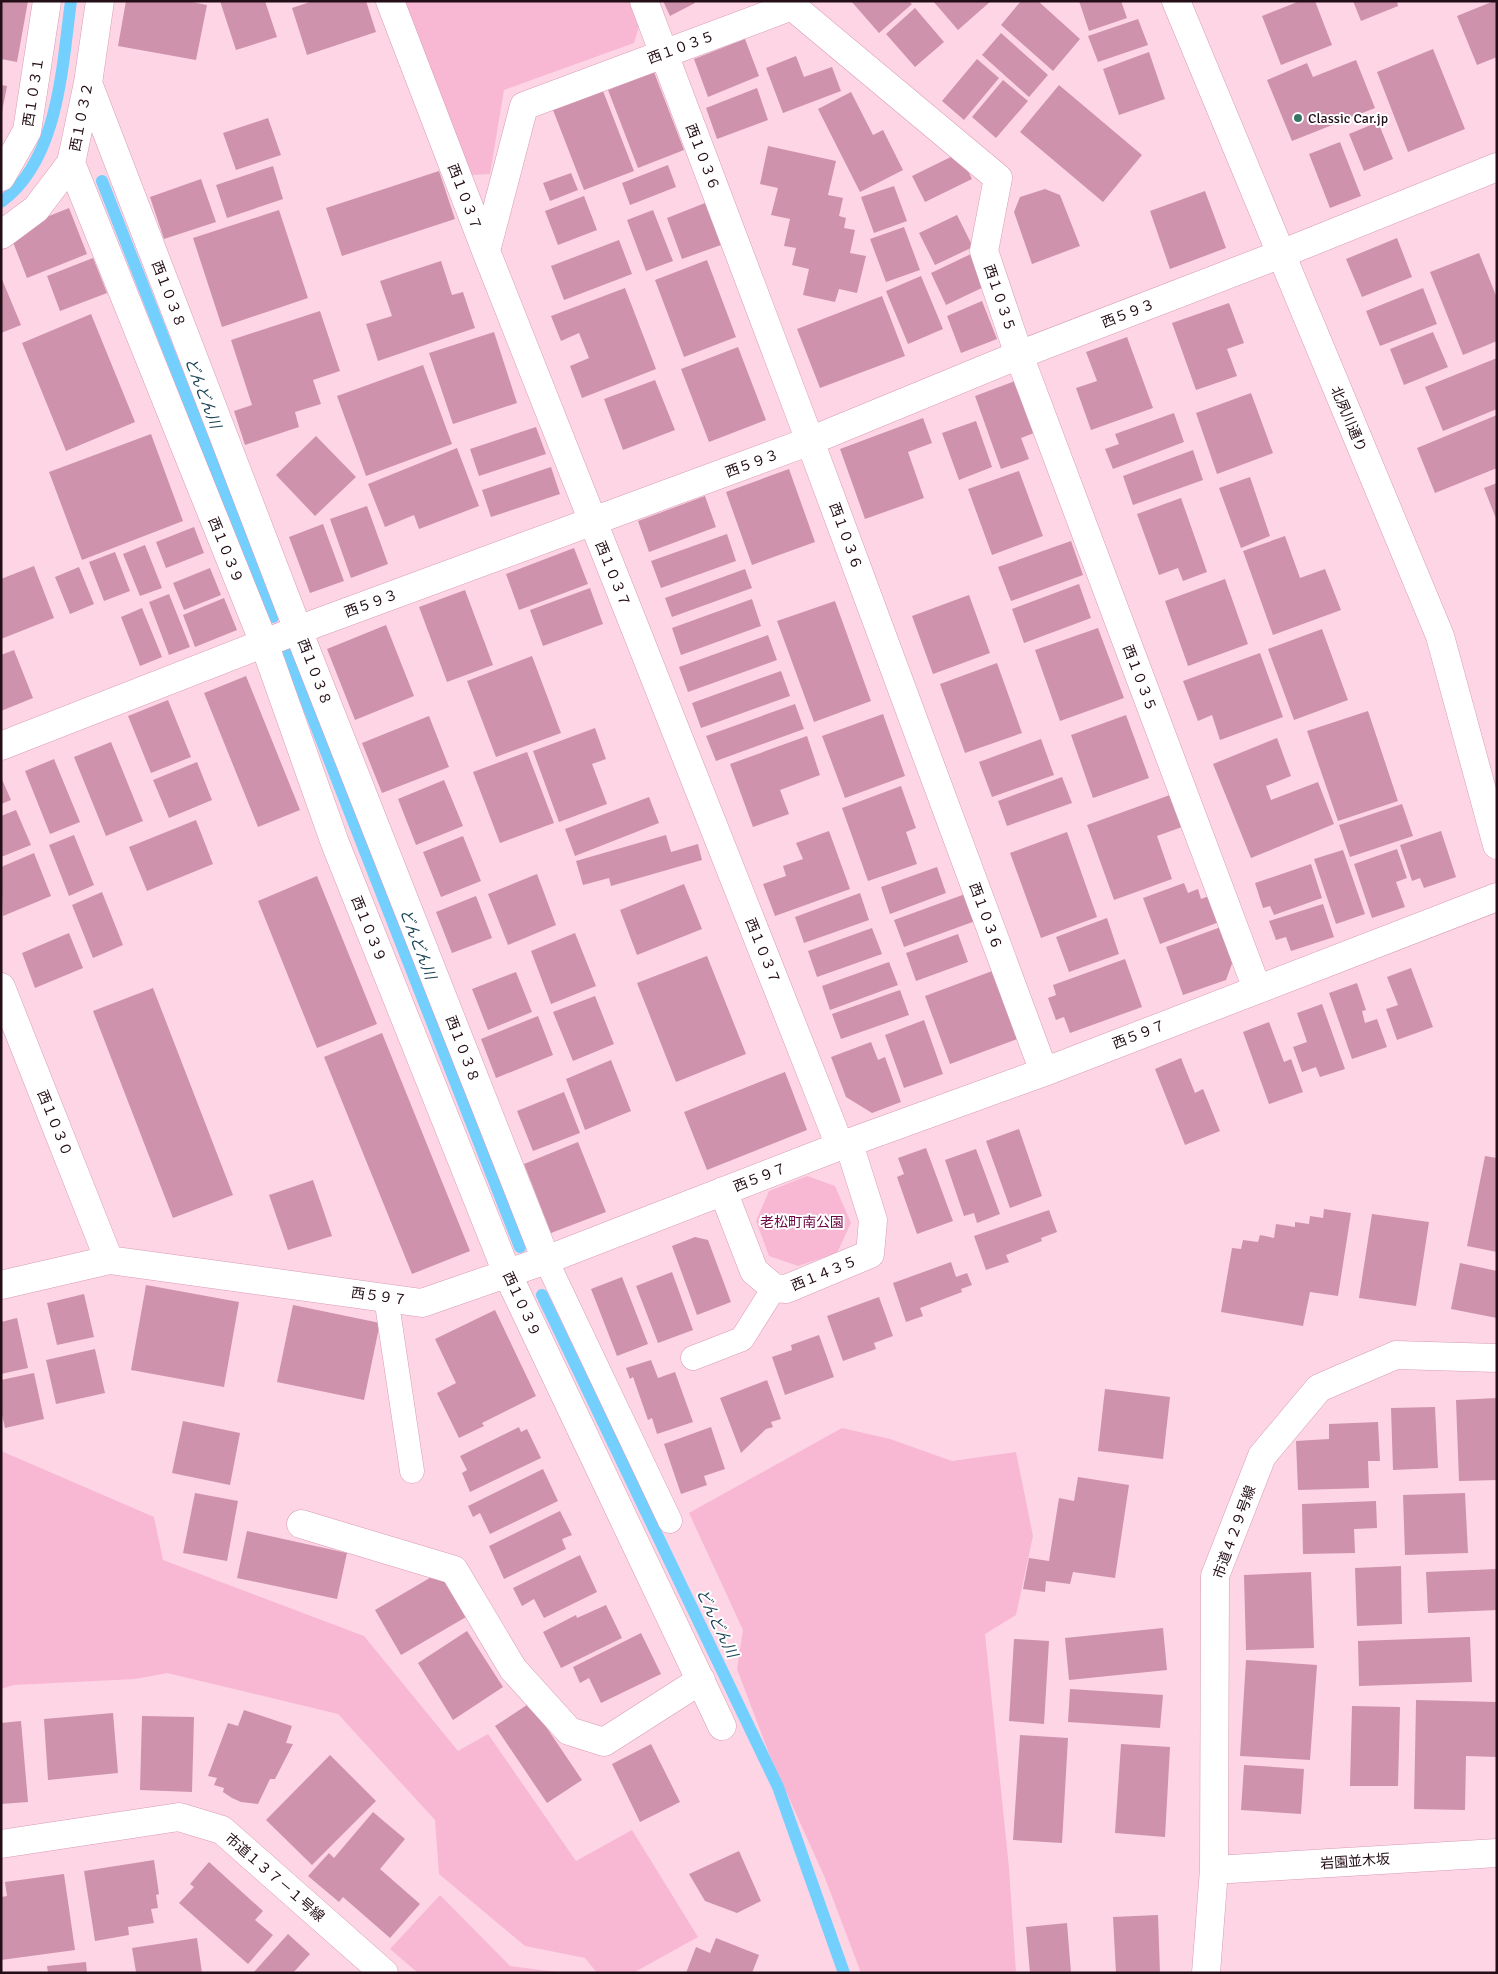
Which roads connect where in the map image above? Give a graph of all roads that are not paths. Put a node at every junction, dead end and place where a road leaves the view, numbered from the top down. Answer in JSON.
{"nodes":[{"id":1,"x":47,"y":1,"type":"edge"},
{"id":2,"x":100,"y":1,"type":"edge"},
{"id":3,"x":390,"y":1,"type":"edge"},
{"id":4,"x":644,"y":1,"type":"edge"},
{"id":5,"x":1176,"y":1,"type":"edge"},
{"id":6,"x":664,"y":53,"type":"junction"},
{"id":7,"x":88,"y":82,"type":"junction"},
{"id":8,"x":72,"y":163,"type":"junction"},
{"id":9,"x":1497,"y":167,"type":"edge"},
{"id":10,"x":1,"y":177,"type":"edge"},
{"id":11,"x":1,"y":235,"type":"edge"},
{"id":12,"x":486,"y":251,"type":"junction"},
{"id":13,"x":1281,"y":254,"type":"junction"},
{"id":14,"x":1019,"y":356,"type":"junction"},
{"id":15,"x":810,"y":441,"type":"junction"},
{"id":16,"x":593,"y":522,"type":"junction"},
{"id":17,"x":298,"y":630,"type":"junction"},
{"id":18,"x":264,"y":643,"type":"junction"},
{"id":19,"x":1,"y":746,"type":"edge"},
{"id":20,"x":1497,"y":845,"type":"edge"},
{"id":21,"x":1497,"y":897,"type":"edge"},
{"id":22,"x":2,"y":989,"type":"edge"},
{"id":23,"x":1257,"y":989,"type":"junction"},
{"id":24,"x":1044,"y":1072,"type":"junction"},
{"id":25,"x":845,"y":1145,"type":"junction"},
{"id":26,"x":723,"y":1191,"type":"junction"},
{"id":27,"x":109,"y":1260,"type":"junction"},
{"id":28,"x":546,"y":1260,"type":"junction"},
{"id":29,"x":507,"y":1273,"type":"junction"},
{"id":30,"x":1,"y":1285,"type":"edge"},
{"id":31,"x":774,"y":1288,"type":"junction"},
{"id":32,"x":386,"y":1297,"type":"junction"},
{"id":33,"x":693,"y":1358,"type":"dead end"},
{"id":34,"x":1497,"y":1358,"type":"edge"},
{"id":35,"x":412,"y":1471,"type":"dead end"},
{"id":36,"x":670,"y":1521,"type":"dead end"},
{"id":37,"x":301,"y":1524,"type":"dead end"},
{"id":38,"x":701,"y":1680,"type":"junction"},
{"id":39,"x":722,"y":1726,"type":"dead end"},
{"id":40,"x":1,"y":1844,"type":"edge"},
{"id":41,"x":1497,"y":1853,"type":"edge"},
{"id":42,"x":1214,"y":1870,"type":"junction"},
{"id":43,"x":384,"y":1973,"type":"edge"},
{"id":44,"x":1206,"y":1973,"type":"edge"}],
"edges":[{"from":1,"to":10,"type":"street","name":"西１０３１"},
{"from":2,"to":7,"type":"street","name":"西１０３２"},
{"from":3,"to":12,"type":"street","name":"西１０３７"},
{"from":4,"to":6,"type":"street","name":"西１０３６"},
{"from":5,"to":13,"type":"street","name":"北夙川通り"},
{"from":6,"to":12,"type":"street","name":"西１０３５"},
{"from":6,"to":14,"type":"street","name":"西１０３５"},
{"from":6,"to":15,"type":"street","name":"西１０３６"},
{"from":7,"to":8,"type":"street","name":"西１０３２"},
{"from":7,"to":17,"type":"street","name":"西１０３８"},
{"from":8,"to":11,"type":"street","name":"西１０３２"},
{"from":8,"to":18,"type":"street","name":"西１０３９"},
{"from":9,"to":13,"type":"street","name":"西５９３"},
{"from":12,"to":16,"type":"street","name":"西１０３７"},
{"from":13,"to":14,"type":"street","name":"西５９３"},
{"from":13,"to":20,"type":"street","name":"北夙川通り"},
{"from":14,"to":15,"type":"street","name":"西５９３"},
{"from":14,"to":23,"type":"street","name":"西１０３５"},
{"from":15,"to":16,"type":"street","name":"西５９３"},
{"from":15,"to":24,"type":"street","name":"西１０３６"},
{"from":16,"to":17,"type":"street","name":"西５９３"},
{"from":16,"to":25,"type":"street","name":"西１０３７"},
{"from":17,"to":18,"type":"street","name":"西５９３"},
{"from":17,"to":28,"type":"street","name":"西１０３８"},
{"from":18,"to":19,"type":"street","name":"西５９３"},
{"from":18,"to":29,"type":"street","name":"西１０３９"},
{"from":21,"to":23,"type":"street","name":"西５９７"},
{"from":22,"to":27,"type":"street","name":"西１０３０"},
{"from":23,"to":24,"type":"street","name":"西５９７"},
{"from":24,"to":25,"type":"street","name":"西５９７"},
{"from":25,"to":26,"type":"street","name":"西５９７"},
{"from":25,"to":31,"type":"street","name":"西１４３５"},
{"from":26,"to":28,"type":"street","name":"西５９７"},
{"from":26,"to":31,"type":"street","name":"西１４３５"},
{"from":27,"to":30,"type":"street","name":"西５９７"},
{"from":27,"to":32,"type":"street","name":"西５９７"},
{"from":28,"to":29,"type":"street","name":"西５９７"},
{"from":28,"to":36,"type":"lane"},
{"from":29,"to":32,"type":"street","name":"西５９７"},
{"from":29,"to":38,"type":"street","name":"西１０３９"},
{"from":31,"to":33,"type":"lane"},
{"from":32,"to":35,"type":"lane"},
{"from":34,"to":42,"type":"street","name":"市道４２９号線"},
{"from":37,"to":38,"type":"street"},
{"from":38,"to":39,"type":"street","name":"西１０３９"},
{"from":40,"to":43,"type":"street","name":"市道１３７－１号線"},
{"from":41,"to":42,"type":"street","name":"岩園並木坂"},
{"from":42,"to":44,"type":"street","name":"市道４２９号線"}]}
